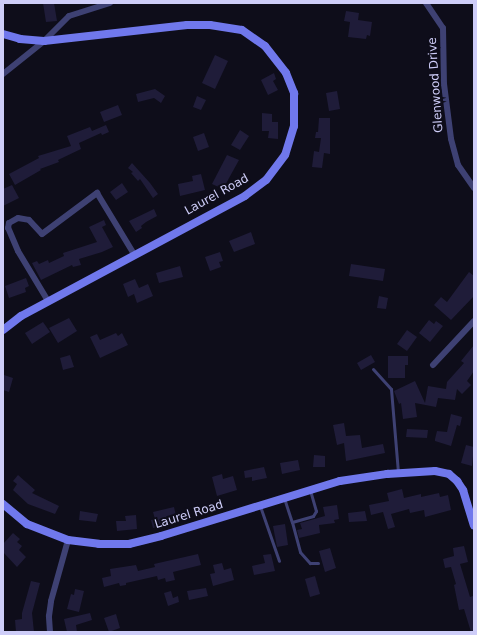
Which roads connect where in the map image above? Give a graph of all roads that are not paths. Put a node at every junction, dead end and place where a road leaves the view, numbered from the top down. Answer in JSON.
{"nodes":[{"id":1,"x":110,"y":3,"type":"edge"},
{"id":2,"x":426,"y":3,"type":"edge"},
{"id":3,"x":3,"y":34,"type":"edge"},
{"id":4,"x":44,"y":40,"type":"junction"},
{"id":5,"x":3,"y":74,"type":"edge"},
{"id":6,"x":474,"y":188,"type":"edge"},
{"id":7,"x":134,"y":254,"type":"junction"},
{"id":8,"x":48,"y":301,"type":"junction"},
{"id":9,"x":474,"y":321,"type":"edge"},
{"id":10,"x":3,"y":330,"type":"edge"},
{"id":11,"x":433,"y":365,"type":"dead end"},
{"id":12,"x":373,"y":369,"type":"dead end"},
{"id":13,"x":398,"y":473,"type":"junction"},
{"id":14,"x":310,"y":490,"type":"junction"},
{"id":15,"x":284,"y":498,"type":"junction"},
{"id":16,"x":3,"y":504,"type":"edge"},
{"id":17,"x":260,"y":506,"type":"junction"},
{"id":18,"x":292,"y":522,"type":"junction"},
{"id":19,"x":474,"y":525,"type":"edge"},
{"id":20,"x":68,"y":540,"type":"junction"},
{"id":21,"x":279,"y":561,"type":"dead end"},
{"id":22,"x":318,"y":563,"type":"dead end"},
{"id":23,"x":50,"y":632,"type":"edge"}],
"edges":[{"from":1,"to":4,"type":"street"},
{"from":2,"to":6,"type":"street","name":"Glenwood Drive"},
{"from":3,"to":4,"type":"street","name":"Laurel Road"},
{"from":4,"to":5,"type":"street"},
{"from":4,"to":7,"type":"street","name":"Laurel Road"},
{"from":7,"to":8,"type":"street","name":"Laurel Road"},
{"from":7,"to":8,"type":"street"},
{"from":8,"to":10,"type":"street","name":"Laurel Road"},
{"from":9,"to":11,"type":"street"},
{"from":12,"to":13,"type":"lane"},
{"from":13,"to":14,"type":"street","name":"Laurel Road"},
{"from":13,"to":19,"type":"street","name":"Laurel Road"},
{"from":14,"to":15,"type":"street","name":"Laurel Road"},
{"from":14,"to":18,"type":"lane"},
{"from":15,"to":17,"type":"street","name":"Laurel Road"},
{"from":15,"to":18,"type":"lane"},
{"from":16,"to":20,"type":"street","name":"Laurel Road"},
{"from":17,"to":20,"type":"street","name":"Laurel Road"},
{"from":17,"to":21,"type":"lane"},
{"from":18,"to":22,"type":"lane"},
{"from":20,"to":23,"type":"street"}]}
